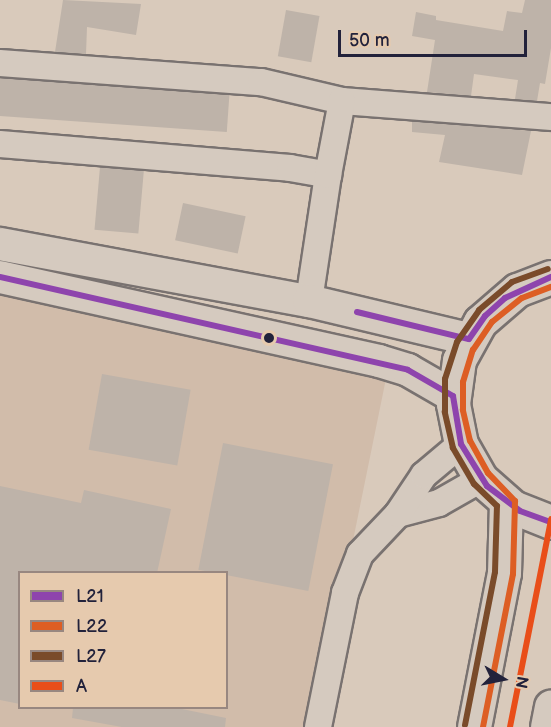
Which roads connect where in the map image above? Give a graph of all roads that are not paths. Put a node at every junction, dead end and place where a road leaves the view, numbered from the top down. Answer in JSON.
{"nodes":[{"id":1,"x":0,"y":63,"type":"edge"},
{"id":2,"x":342,"y":101,"type":"junction"},
{"id":3,"x":551,"y":117,"type":"edge"},
{"id":4,"x":0,"y":144,"type":"edge"},
{"id":5,"x":328,"y":175,"type":"junction"},
{"id":6,"x":0,"y":244,"type":"edge"},
{"id":7,"x":0,"y":277,"type":"edge"},
{"id":8,"x":551,"y":277,"type":"edge"},
{"id":9,"x":309,"y":301,"type":"junction"},
{"id":10,"x":469,"y":339,"type":"junction"},
{"id":11,"x":453,"y":396,"type":"junction"},
{"id":12,"x":461,"y":444,"type":"junction"},
{"id":13,"x":481,"y":479,"type":"junction"},
{"id":14,"x":506,"y":502,"type":"junction"},
{"id":15,"x":398,"y":514,"type":"junction"},
{"id":16,"x":551,"y":522,"type":"edge"},
{"id":17,"x":551,"y":706,"type":"edge"},
{"id":18,"x":318,"y":727,"type":"edge"},
{"id":19,"x":474,"y":727,"type":"edge"},
{"id":20,"x":547,"y":727,"type":"edge"}],
"edges":[{"from":1,"to":2,"type":"street"},
{"from":2,"to":3,"type":"street"},
{"from":2,"to":5,"type":"street"},
{"from":4,"to":5,"type":"street"},
{"from":5,"to":9,"type":"street"},
{"from":6,"to":9,"type":"street"},
{"from":7,"to":11,"type":"street"},
{"from":8,"to":10,"type":"main road"},
{"from":9,"to":10,"type":"street"},
{"from":10,"to":11,"type":"main road"},
{"from":11,"to":12,"type":"main road"},
{"from":12,"to":13,"type":"main road"},
{"from":12,"to":15,"type":"street"},
{"from":13,"to":14,"type":"main road"},
{"from":13,"to":15,"type":"street"},
{"from":14,"to":16,"type":"main road"},
{"from":14,"to":19,"type":"main road"},
{"from":15,"to":18,"type":"street"},
{"from":17,"to":20,"type":"main road"}]}
